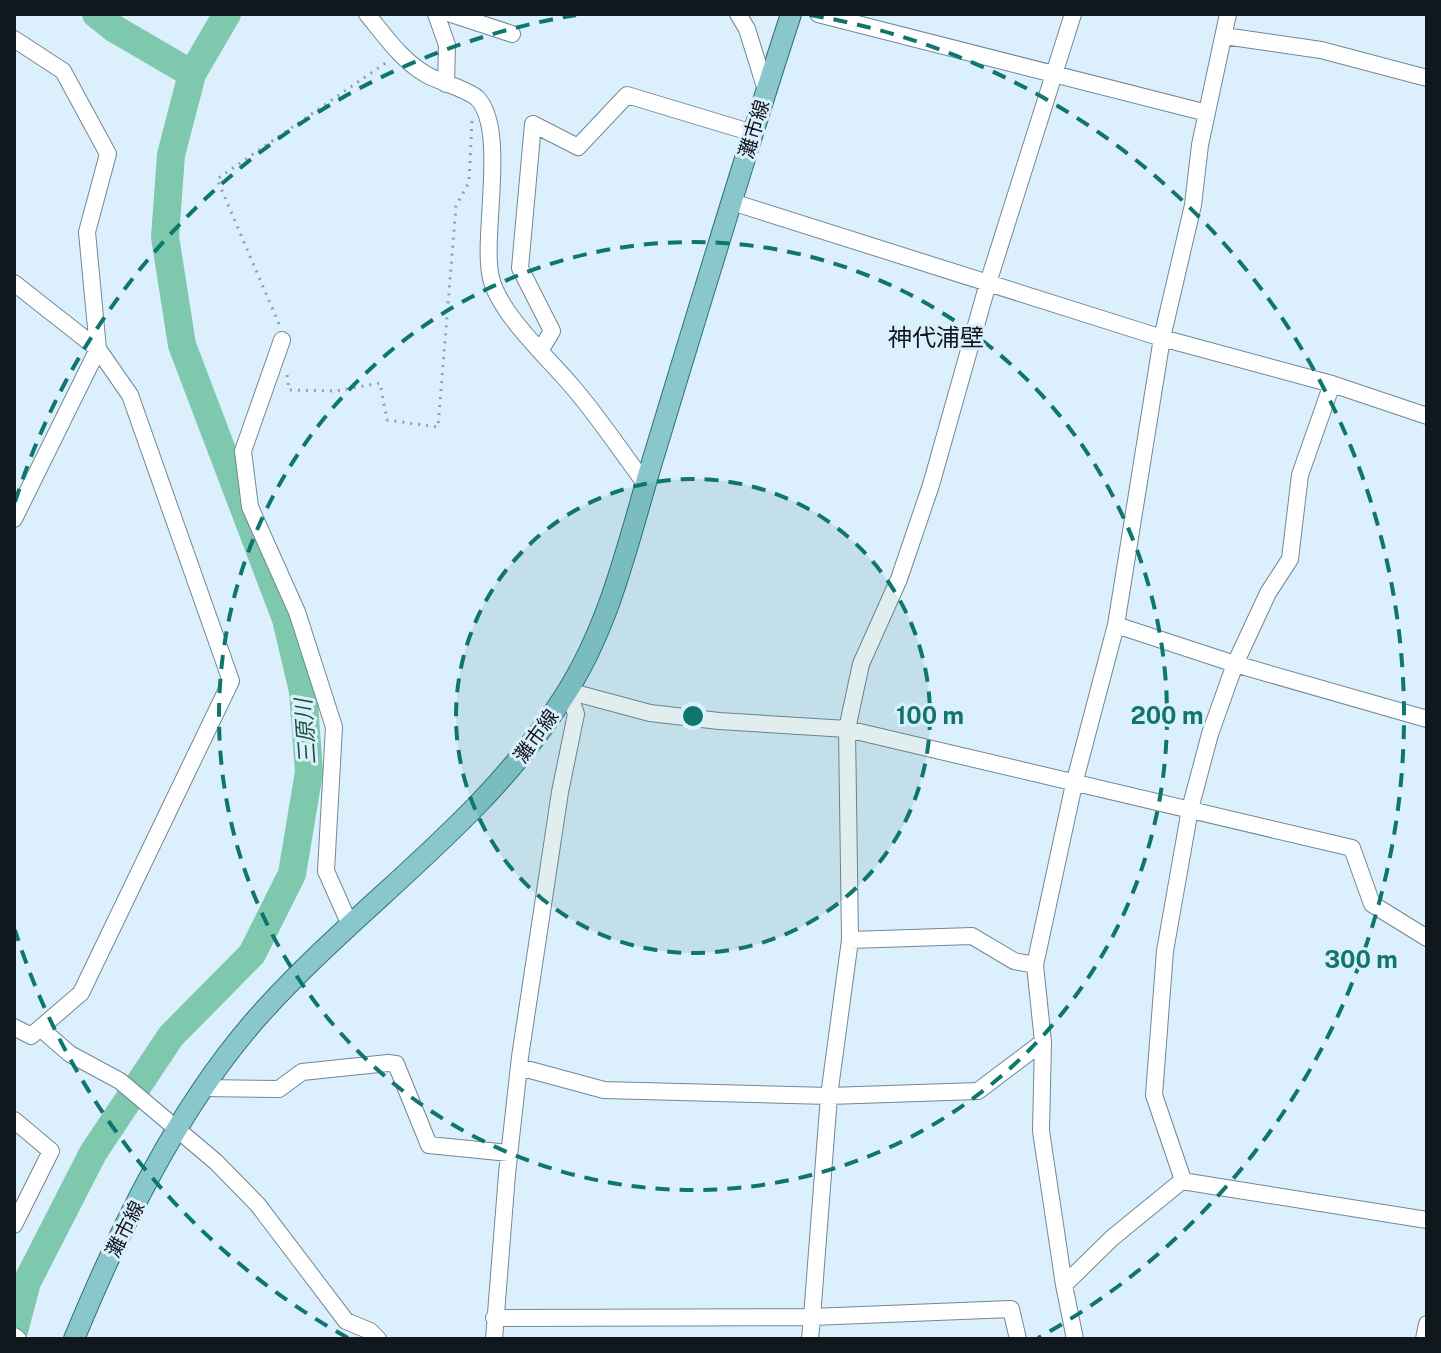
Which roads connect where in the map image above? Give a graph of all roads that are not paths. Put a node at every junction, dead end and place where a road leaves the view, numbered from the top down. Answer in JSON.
{"nodes":[{"id":1,"x":367,"y":14,"type":"edge"},
{"id":2,"x":436,"y":14,"type":"edge"},
{"id":3,"x":451,"y":14,"type":"edge"},
{"id":4,"x":738,"y":14,"type":"edge"},
{"id":5,"x":791,"y":14,"type":"edge"},
{"id":6,"x":818,"y":14,"type":"edge"},
{"id":7,"x":1073,"y":14,"type":"edge"},
{"id":8,"x":1228,"y":14,"type":"edge"},
{"id":9,"x":512,"y":34,"type":"dead end"},
{"id":10,"x":1224,"y":36,"type":"junction"},
{"id":11,"x":14,"y":39,"type":"edge"},
{"id":12,"x":1055,"y":74,"type":"junction"},
{"id":13,"x":1427,"y":78,"type":"edge"},
{"id":14,"x":446,"y":84,"type":"junction"},
{"id":15,"x":766,"y":90,"type":"junction"},
{"id":16,"x":1207,"y":113,"type":"junction"},
{"id":17,"x":753,"y":133,"type":"junction"},
{"id":18,"x":732,"y":202,"type":"junction"},
{"id":19,"x":14,"y":283,"type":"edge"},
{"id":20,"x":988,"y":283,"type":"junction"},
{"id":21,"x":1162,"y":338,"type":"junction"},
{"id":22,"x":282,"y":340,"type":"road end"},
{"id":23,"x":98,"y":349,"type":"junction"},
{"id":24,"x":540,"y":351,"type":"junction"},
{"id":25,"x":1332,"y":384,"type":"junction"},
{"id":26,"x":1427,"y":416,"type":"edge"},
{"id":27,"x":645,"y":483,"type":"junction"},
{"id":28,"x":14,"y":519,"type":"edge"},
{"id":29,"x":1116,"y":625,"type":"junction"},
{"id":30,"x":1235,"y":664,"type":"junction"},
{"id":31,"x":568,"y":691,"type":"junction"},
{"id":32,"x":1427,"y":719,"type":"edge"},
{"id":33,"x":847,"y":729,"type":"junction"},
{"id":34,"x":1074,"y":784,"type":"junction"},
{"id":35,"x":1190,"y":809,"type":"junction"},
{"id":36,"x":350,"y":925,"type":"junction"},
{"id":37,"x":1427,"y":938,"type":"edge"},
{"id":38,"x":850,"y":940,"type":"junction"},
{"id":39,"x":1035,"y":965,"type":"junction"},
{"id":40,"x":14,"y":1027,"type":"edge"},
{"id":41,"x":40,"y":1028,"type":"junction"},
{"id":42,"x":1043,"y":1042,"type":"junction"},
{"id":43,"x":519,"y":1067,"type":"junction"},
{"id":44,"x":203,"y":1088,"type":"junction"},
{"id":45,"x":829,"y":1096,"type":"junction"},
{"id":46,"x":14,"y":1120,"type":"edge"},
{"id":47,"x":172,"y":1124,"type":"junction"},
{"id":48,"x":509,"y":1153,"type":"junction"},
{"id":49,"x":1182,"y":1181,"type":"junction"},
{"id":50,"x":1427,"y":1220,"type":"edge"},
{"id":51,"x":14,"y":1225,"type":"edge"},
{"id":52,"x":1064,"y":1285,"type":"junction"},
{"id":53,"x":812,"y":1317,"type":"junction"},
{"id":54,"x":494,"y":1318,"type":"junction"},
{"id":55,"x":346,"y":1321,"type":"junction"},
{"id":56,"x":1427,"y":1324,"type":"edge"},
{"id":57,"x":74,"y":1339,"type":"edge"},
{"id":58,"x":353,"y":1339,"type":"edge"},
{"id":59,"x":378,"y":1339,"type":"edge"},
{"id":60,"x":494,"y":1339,"type":"edge"},
{"id":61,"x":810,"y":1339,"type":"edge"},
{"id":62,"x":1018,"y":1339,"type":"edge"},
{"id":63,"x":1075,"y":1339,"type":"edge"},
{"id":64,"x":1424,"y":1339,"type":"edge"}],
"edges":[{"from":1,"to":14,"type":"street"},
{"from":2,"to":14,"type":"street"},
{"from":3,"to":9,"type":"street"},
{"from":4,"to":15,"type":"street"},
{"from":5,"to":15,"type":"main road","name":"灘市線"},
{"from":6,"to":12,"type":"street"},
{"from":7,"to":12,"type":"street"},
{"from":8,"to":10,"type":"street"},
{"from":10,"to":13,"type":"street"},
{"from":10,"to":16,"type":"street"},
{"from":11,"to":23,"type":"street"},
{"from":12,"to":16,"type":"street"},
{"from":12,"to":20,"type":"street"},
{"from":14,"to":24,"type":"street"},
{"from":15,"to":17,"type":"main road","name":"灘市線"},
{"from":16,"to":21,"type":"street"},
{"from":17,"to":18,"type":"main road","name":"灘市線"},
{"from":17,"to":24,"type":"street"},
{"from":18,"to":20,"type":"street"},
{"from":18,"to":27,"type":"main road","name":"灘市線"},
{"from":19,"to":23,"type":"street"},
{"from":20,"to":21,"type":"street"},
{"from":20,"to":33,"type":"street"},
{"from":21,"to":25,"type":"street"},
{"from":21,"to":29,"type":"street"},
{"from":22,"to":36,"type":"street"},
{"from":23,"to":28,"type":"street"},
{"from":23,"to":41,"type":"street"},
{"from":24,"to":27,"type":"street"},
{"from":25,"to":26,"type":"street"},
{"from":25,"to":30,"type":"street"},
{"from":27,"to":31,"type":"main road","name":"灘市線"},
{"from":29,"to":30,"type":"street"},
{"from":29,"to":34,"type":"street"},
{"from":30,"to":32,"type":"street"},
{"from":30,"to":35,"type":"street"},
{"from":31,"to":33,"type":"street"},
{"from":31,"to":36,"type":"main road","name":"灘市線"},
{"from":31,"to":43,"type":"street"},
{"from":33,"to":34,"type":"street"},
{"from":33,"to":38,"type":"street"},
{"from":34,"to":35,"type":"street"},
{"from":34,"to":39,"type":"street"},
{"from":35,"to":37,"type":"street"},
{"from":35,"to":49,"type":"street"},
{"from":36,"to":44,"type":"main road","name":"灘市線"},
{"from":38,"to":39,"type":"street"},
{"from":38,"to":45,"type":"street"},
{"from":39,"to":42,"type":"street"},
{"from":40,"to":41,"type":"street"},
{"from":41,"to":47,"type":"street"},
{"from":42,"to":45,"type":"street"},
{"from":42,"to":52,"type":"street"},
{"from":43,"to":45,"type":"street"},
{"from":43,"to":48,"type":"street"},
{"from":44,"to":47,"type":"main road","name":"灘市線"},
{"from":44,"to":48,"type":"street"},
{"from":45,"to":53,"type":"street"},
{"from":46,"to":51,"type":"street"},
{"from":47,"to":55,"type":"street"},
{"from":47,"to":57,"type":"main road","name":"灘市線"},
{"from":48,"to":54,"type":"street"},
{"from":49,"to":50,"type":"street"},
{"from":49,"to":52,"type":"street"},
{"from":52,"to":63,"type":"street"},
{"from":53,"to":54,"type":"street"},
{"from":53,"to":61,"type":"street"},
{"from":53,"to":62,"type":"street"},
{"from":54,"to":60,"type":"street"},
{"from":55,"to":58,"type":"street"},
{"from":55,"to":59,"type":"street"},
{"from":56,"to":64,"type":"street"}]}
